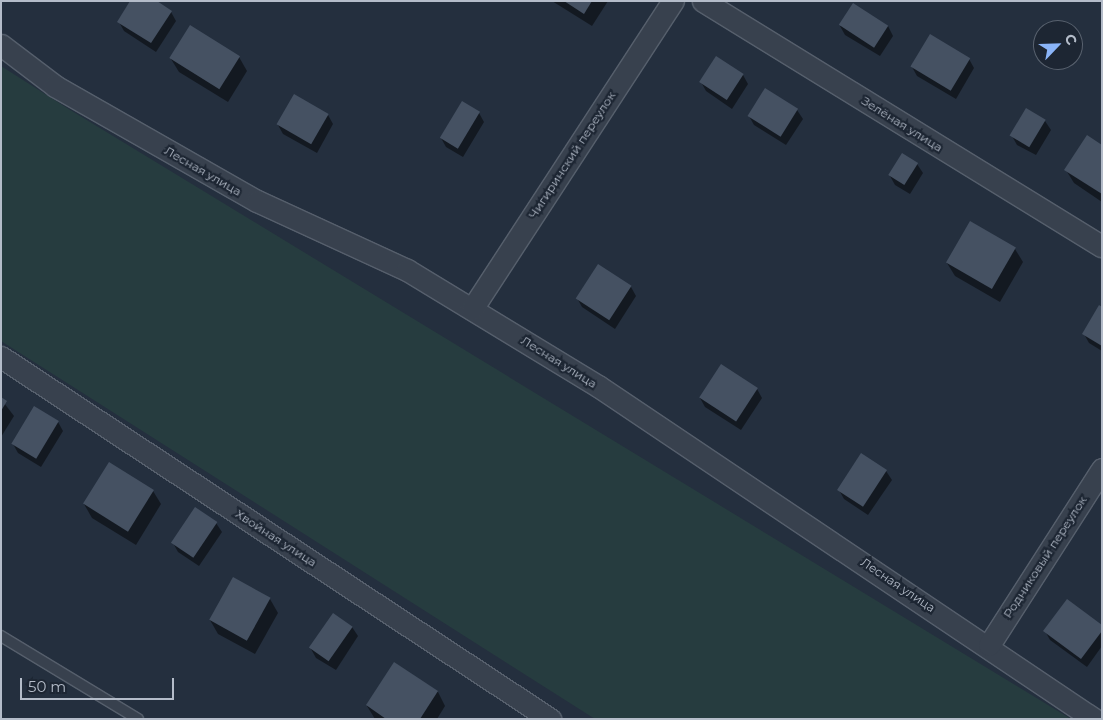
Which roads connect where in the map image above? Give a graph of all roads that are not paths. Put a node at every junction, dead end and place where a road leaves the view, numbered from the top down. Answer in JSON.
{"nodes":[{"id":1,"x":673,"y":1,"type":"edge"},
{"id":2,"x":703,"y":1,"type":"edge"},
{"id":3,"x":1,"y":45,"type":"edge"},
{"id":4,"x":1102,"y":246,"type":"edge"},
{"id":5,"x":472,"y":309,"type":"junction"},
{"id":6,"x":1,"y":357,"type":"edge"},
{"id":7,"x":1102,"y":469,"type":"edge"},
{"id":8,"x":1,"y":636,"type":"edge"},
{"id":9,"x":988,"y":645,"type":"junction"},
{"id":10,"x":138,"y":719,"type":"edge"},
{"id":11,"x":550,"y":719,"type":"edge"},
{"id":12,"x":1094,"y":719,"type":"edge"}],
"edges":[{"from":1,"to":5,"type":"street","name":"Чигиринский переулок"},
{"from":2,"to":4,"type":"street","name":"Зелёная улица"},
{"from":3,"to":5,"type":"street","name":"Лесная улица"},
{"from":5,"to":9,"type":"street","name":"Лесная улица"},
{"from":6,"to":11,"type":"street","name":"Хвойная улица"},
{"from":7,"to":9,"type":"street","name":"Родниковый переулок"},
{"from":8,"to":10,"type":"lane"},
{"from":9,"to":12,"type":"street","name":"Лесная улица"}]}
